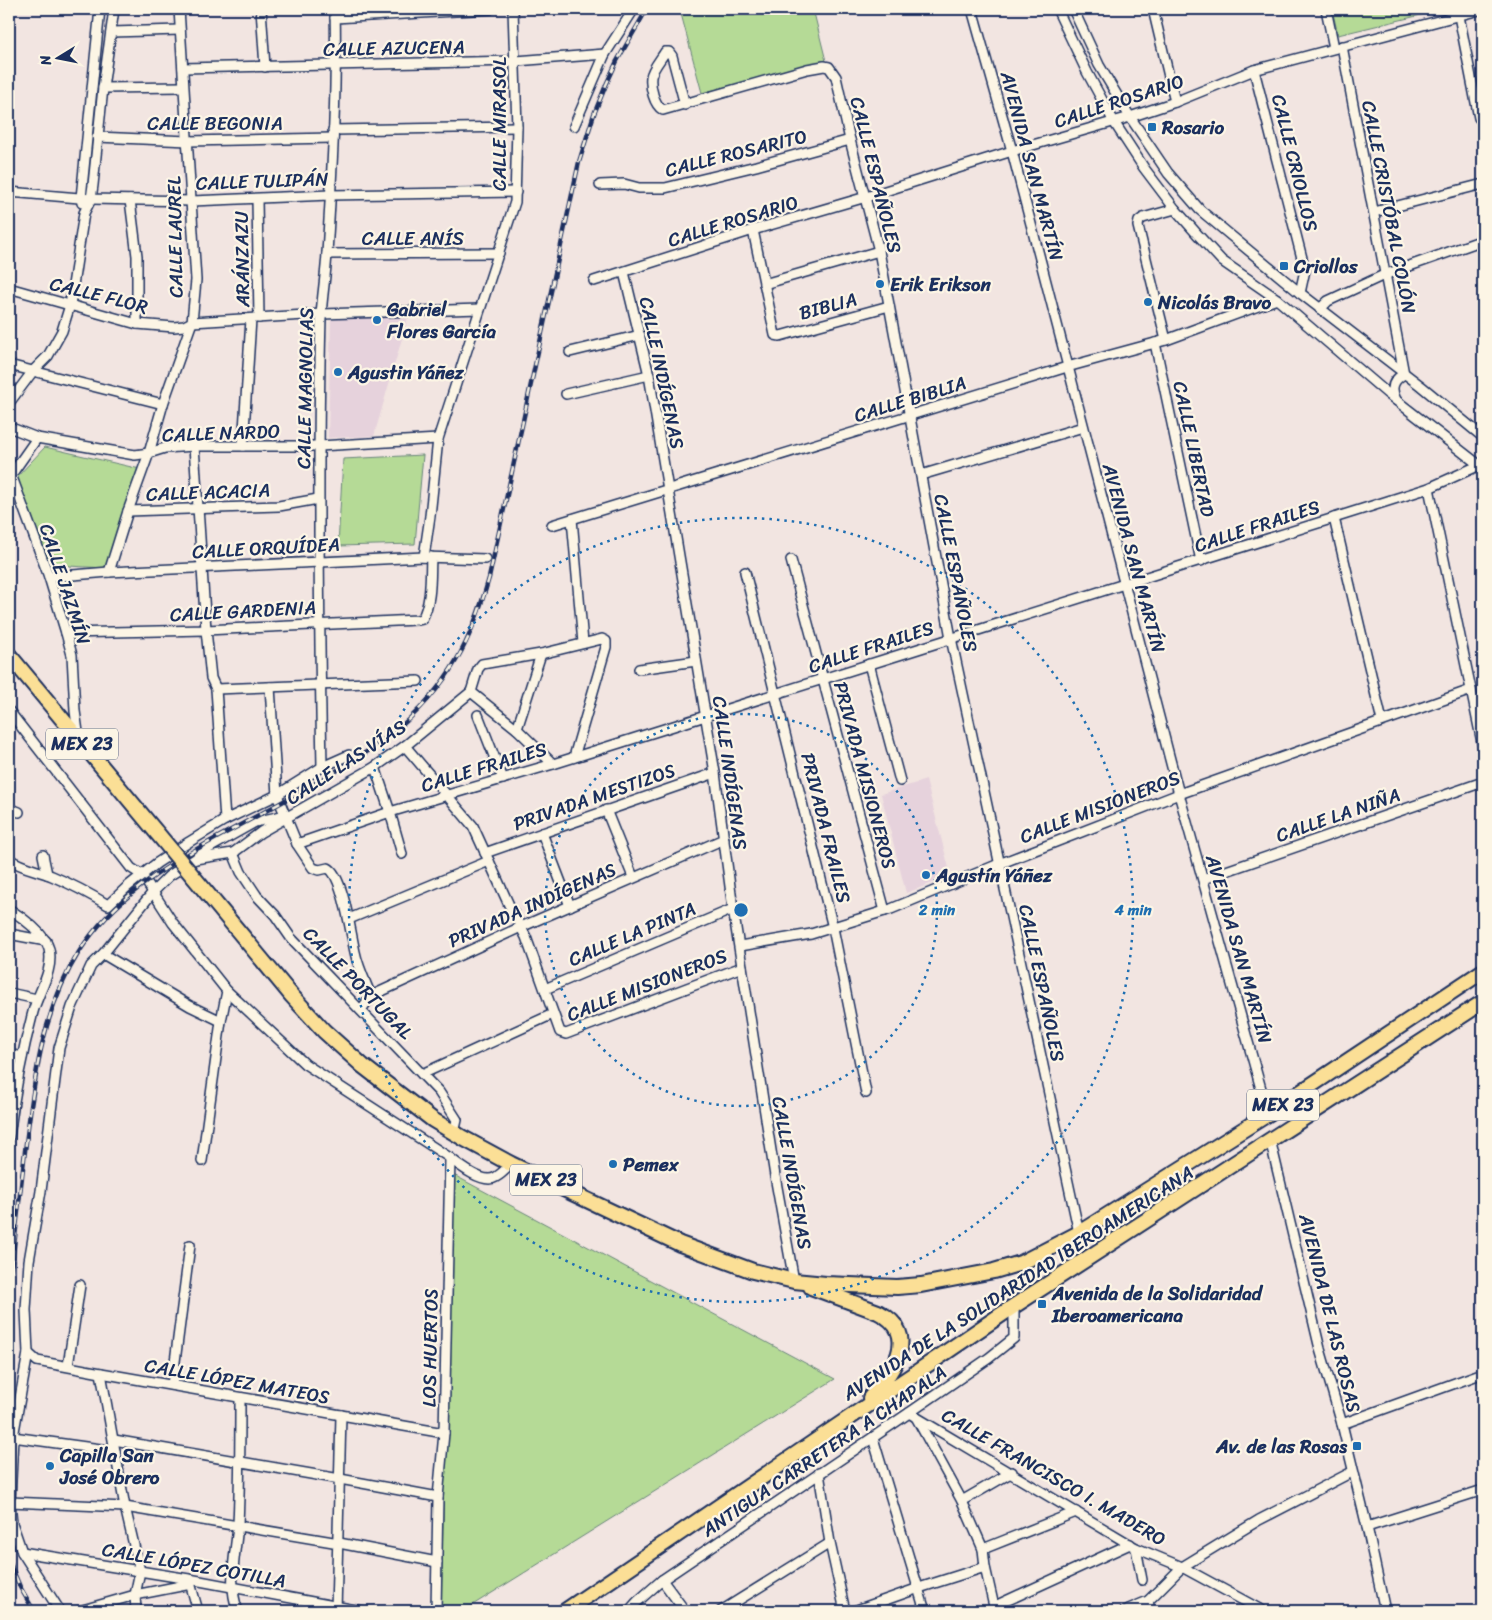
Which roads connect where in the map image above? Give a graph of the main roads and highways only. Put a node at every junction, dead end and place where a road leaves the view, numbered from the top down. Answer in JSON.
{"nodes":[{"id":1,"x":9,"y":654,"type":"edge"},
{"id":2,"x":1483,"y":971,"type":"edge"},
{"id":3,"x":1483,"y":1002,"type":"edge"},
{"id":4,"x":794,"y":1281,"type":"junction"},
{"id":5,"x":858,"y":1411,"type":"junction"},
{"id":6,"x":565,"y":1611,"type":"edge"}],
"edges":[{"from":1,"to":4,"type":"highway","name":"AVENIDA DE LA SOLIDARIDAD IBEROAMERICANA","number":"MEX 23","bridge":true},
{"from":2,"to":4,"type":"highway","name":"AVENIDA DE LA SOLIDARIDAD IBEROAMERICANA","number":"MEX 23"},
{"from":3,"to":5,"type":"highway","name":"AVENIDA DE LA SOLIDARIDAD IBEROAMERICANA","number":"MEX 23"},
{"from":4,"to":5,"type":"highway"},
{"from":5,"to":6,"type":"highway","name":"AVENIDA DE LA SOLIDARIDAD IBEROAMERICANA","number":"MEX 23"}]}
